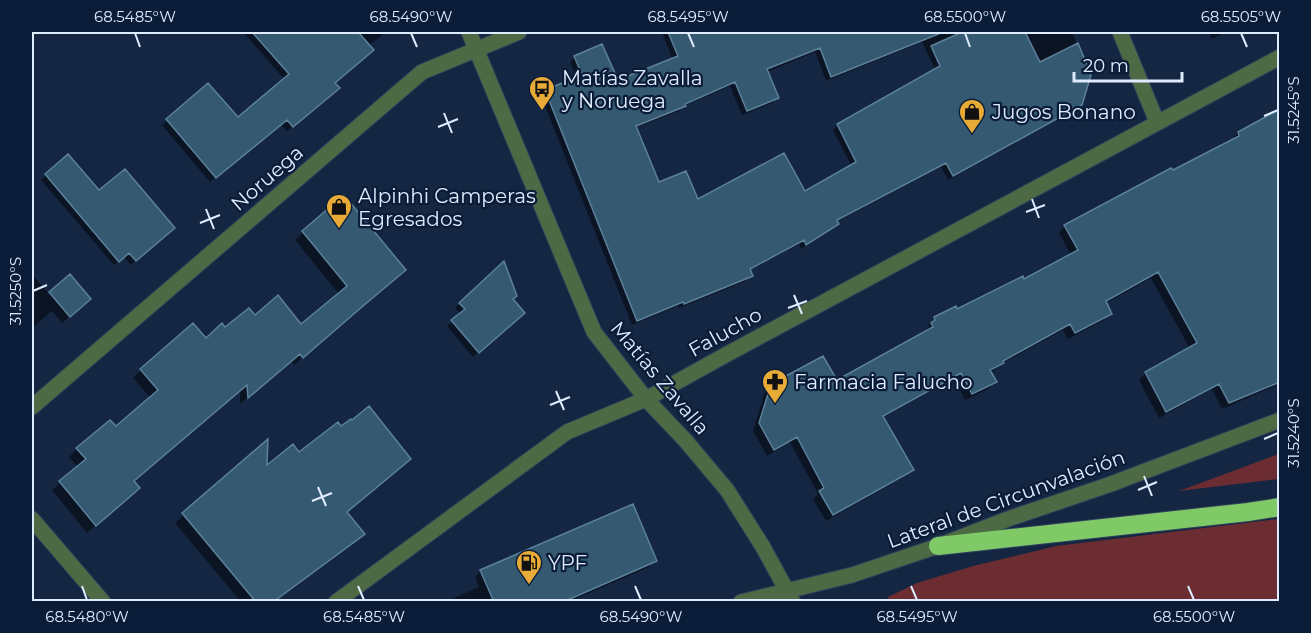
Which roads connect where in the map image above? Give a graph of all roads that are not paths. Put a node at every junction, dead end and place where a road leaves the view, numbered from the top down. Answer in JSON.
{"nodes":[{"id":1,"x":469,"y":32,"type":"edge"},
{"id":2,"x":519,"y":32,"type":"edge"},
{"id":3,"x":1120,"y":32,"type":"edge"},
{"id":4,"x":476,"y":50,"type":"junction"},
{"id":5,"x":1280,"y":57,"type":"edge"},
{"id":6,"x":1157,"y":122,"type":"junction"},
{"id":7,"x":646,"y":399,"type":"junction"},
{"id":8,"x":32,"y":407,"type":"edge"},
{"id":9,"x":1280,"y":420,"type":"edge"},
{"id":10,"x":1280,"y":507,"type":"edge"},
{"id":11,"x":32,"y":519,"type":"edge"},
{"id":12,"x":938,"y":546,"type":"junction"},
{"id":13,"x":790,"y":596,"type":"edge"},
{"id":14,"x":103,"y":602,"type":"edge"},
{"id":15,"x":336,"y":602,"type":"edge"},
{"id":16,"x":741,"y":602,"type":"edge"}],
"edges":[{"from":1,"to":4,"type":"street","name":"Matías Zavalla"},
{"from":2,"to":4,"type":"street","name":"Noruega"},
{"from":3,"to":6,"type":"street"},
{"from":4,"to":7,"type":"street","name":"Matías Zavalla"},
{"from":4,"to":8,"type":"street","name":"Noruega"},
{"from":5,"to":6,"type":"street","name":"Falucho"},
{"from":6,"to":7,"type":"street","name":"Falucho"},
{"from":7,"to":13,"type":"street","name":"Matías Zavalla"},
{"from":7,"to":15,"type":"street","name":"Falucho"},
{"from":9,"to":12,"type":"street","name":"Lateral de Circunvalación"},
{"from":10,"to":12,"type":"highway"},
{"from":11,"to":14,"type":"street"},
{"from":12,"to":13,"type":"street","name":"Lateral de Circunvalación"},
{"from":13,"to":16,"type":"street","name":"Lateral de Circunvalación"}]}
